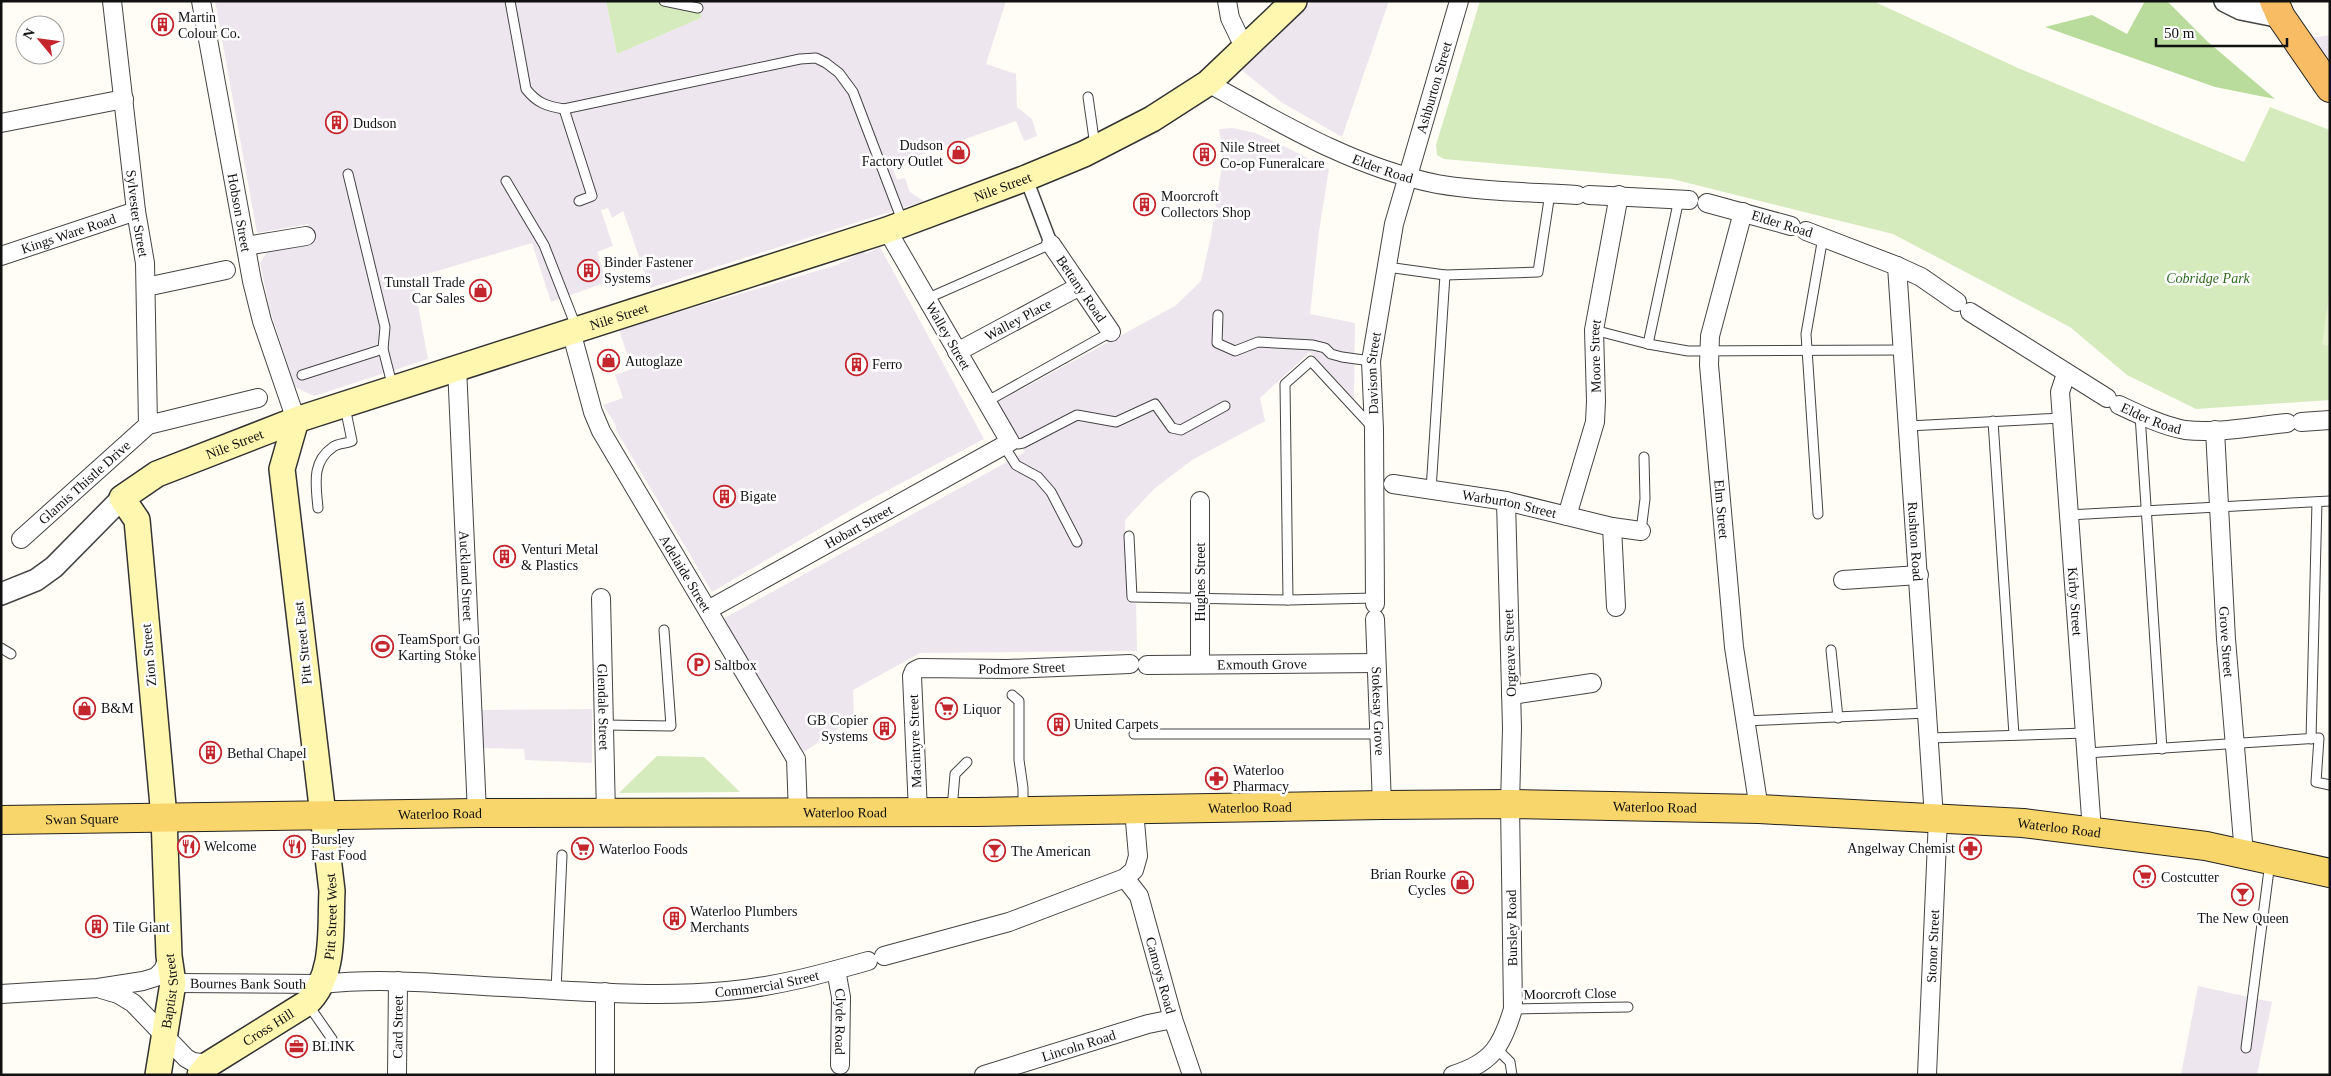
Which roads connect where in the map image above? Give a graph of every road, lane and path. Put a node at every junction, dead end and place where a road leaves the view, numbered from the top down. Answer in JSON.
{"nodes":[{"id":1,"x":112,"y":1,"type":"edge"},
{"id":2,"x":201,"y":1,"type":"edge"},
{"id":3,"x":510,"y":1,"type":"edge"},
{"id":4,"x":664,"y":1,"type":"edge"},
{"id":5,"x":1227,"y":1,"type":"edge"},
{"id":6,"x":1294,"y":1,"type":"edge"},
{"id":7,"x":1459,"y":1,"type":"edge"},
{"id":8,"x":2225,"y":1,"type":"edge"},
{"id":9,"x":698,"y":8,"type":"dead end"},
{"id":10,"x":2278,"y":9,"type":"edge"},
{"id":11,"x":1244,"y":47,"type":"junction"},
{"id":12,"x":1208,"y":83,"type":"junction"},
{"id":13,"x":2330,"y":88,"type":"edge"},
{"id":14,"x":1088,"y":97,"type":"dead end"},
{"id":15,"x":124,"y":100,"type":"junction"},
{"id":16,"x":564,"y":110,"type":"junction"},
{"id":17,"x":1,"y":123,"type":"edge"},
{"id":18,"x":1095,"y":148,"type":"junction"},
{"id":19,"x":348,"y":174,"type":"dead end"},
{"id":20,"x":1407,"y":175,"type":"junction"},
{"id":21,"x":1026,"y":178,"type":"junction"},
{"id":22,"x":506,"y":182,"type":"dead end"},
{"id":23,"x":1550,"y":193,"type":"junction"},
{"id":24,"x":1619,"y":195,"type":"junction"},
{"id":25,"x":1684,"y":199,"type":"junction"},
{"id":26,"x":578,"y":200,"type":"dead end"},
{"id":27,"x":1707,"y":203,"type":"joint"},
{"id":28,"x":136,"y":211,"type":"junction"},
{"id":29,"x":1743,"y":212,"type":"junction"},
{"id":30,"x":895,"y":227,"type":"junction"},
{"id":31,"x":306,"y":236,"type":"dead end"},
{"id":32,"x":1823,"y":237,"type":"junction"},
{"id":33,"x":1051,"y":244,"type":"junction"},
{"id":34,"x":246,"y":246,"type":"junction"},
{"id":35,"x":1,"y":256,"type":"edge"},
{"id":36,"x":1897,"y":266,"type":"junction"},
{"id":37,"x":1386,"y":267,"type":"junction"},
{"id":38,"x":226,"y":270,"type":"dead end"},
{"id":39,"x":1445,"y":275,"type":"junction"},
{"id":40,"x":1080,"y":286,"type":"junction"},
{"id":41,"x":146,"y":287,"type":"junction"},
{"id":42,"x":926,"y":299,"type":"junction"},
{"id":43,"x":1218,"y":315,"type":"dead end"},
{"id":44,"x":574,"y":330,"type":"junction"},
{"id":45,"x":1594,"y":330,"type":"junction"},
{"id":46,"x":1111,"y":332,"type":"joint"},
{"id":47,"x":1648,"y":344,"type":"junction"},
{"id":48,"x":384,"y":349,"type":"junction"},
{"id":49,"x":1903,"y":350,"type":"junction"},
{"id":50,"x":1709,"y":351,"type":"junction"},
{"id":51,"x":956,"y":352,"type":"junction"},
{"id":52,"x":1806,"y":352,"type":"junction"},
{"id":53,"x":1371,"y":361,"type":"junction"},
{"id":54,"x":457,"y":367,"type":"junction"},
{"id":55,"x":2066,"y":374,"type":"junction"},
{"id":56,"x":302,"y":375,"type":"dead end"},
{"id":57,"x":393,"y":388,"type":"junction"},
{"id":58,"x":258,"y":398,"type":"dead end"},
{"id":59,"x":986,"y":402,"type":"junction"},
{"id":60,"x":344,"y":404,"type":"junction"},
{"id":61,"x":1224,"y":406,"type":"dead end"},
{"id":62,"x":2140,"y":415,"type":"junction"},
{"id":63,"x":2062,"y":418,"type":"junction"},
{"id":64,"x":296,"y":420,"type":"junction"},
{"id":65,"x":2330,"y":420,"type":"edge"},
{"id":66,"x":1993,"y":421,"type":"junction"},
{"id":67,"x":148,"y":425,"type":"junction"},
{"id":68,"x":1908,"y":426,"type":"junction"},
{"id":69,"x":1374,"y":429,"type":"junction"},
{"id":70,"x":2216,"y":430,"type":"junction"},
{"id":71,"x":253,"y":437,"type":"junction"},
{"id":72,"x":1007,"y":444,"type":"junction"},
{"id":73,"x":1644,"y":457,"type":"dead end"},
{"id":74,"x":282,"y":469,"type":"junction"},
{"id":75,"x":1374,"y":482,"type":"junction"},
{"id":76,"x":1393,"y":484,"type":"joint"},
{"id":77,"x":1431,"y":490,"type":"junction"},
{"id":78,"x":122,"y":498,"type":"junction"},
{"id":79,"x":1200,"y":501,"type":"dead end"},
{"id":80,"x":1506,"y":501,"type":"junction"},
{"id":81,"x":2330,"y":501,"type":"edge"},
{"id":82,"x":2317,"y":502,"type":"junction"},
{"id":83,"x":2219,"y":506,"type":"junction"},
{"id":84,"x":318,"y":508,"type":"dead end"},
{"id":85,"x":2145,"y":512,"type":"junction"},
{"id":86,"x":1818,"y":514,"type":"dead end"},
{"id":87,"x":2068,"y":515,"type":"junction"},
{"id":88,"x":1566,"y":516,"type":"junction"},
{"id":89,"x":1612,"y":527,"type":"junction"},
{"id":90,"x":1642,"y":531,"type":"joint"},
{"id":91,"x":1129,"y":536,"type":"dead end"},
{"id":92,"x":21,"y":539,"type":"dead end"},
{"id":93,"x":1077,"y":542,"type":"dead end"},
{"id":94,"x":1919,"y":574,"type":"junction"},
{"id":95,"x":1843,"y":580,"type":"dead end"},
{"id":96,"x":1,"y":594,"type":"edge"},
{"id":97,"x":601,"y":598,"type":"dead end"},
{"id":98,"x":1200,"y":598,"type":"junction"},
{"id":99,"x":1288,"y":600,"type":"junction"},
{"id":100,"x":1375,"y":607,"type":"junction"},
{"id":101,"x":1616,"y":607,"type":"dead end"},
{"id":102,"x":708,"y":610,"type":"junction"},
{"id":103,"x":664,"y":630,"type":"dead end"},
{"id":104,"x":1,"y":648,"type":"edge"},
{"id":105,"x":1832,"y":650,"type":"dead end"},
{"id":106,"x":11,"y":654,"type":"dead end"},
{"id":107,"x":1200,"y":663,"type":"junction"},
{"id":108,"x":1376,"y":663,"type":"junction"},
{"id":109,"x":1130,"y":664,"type":"joint"},
{"id":110,"x":1148,"y":664,"type":"joint"},
{"id":111,"x":914,"y":671,"type":"joint"},
{"id":112,"x":1592,"y":683,"type":"dead end"},
{"id":113,"x":1012,"y":695,"type":"dead end"},
{"id":114,"x":1511,"y":696,"type":"junction"},
{"id":115,"x":1928,"y":713,"type":"junction"},
{"id":116,"x":1838,"y":718,"type":"junction"},
{"id":117,"x":1744,"y":721,"type":"junction"},
{"id":118,"x":604,"y":725,"type":"junction"},
{"id":119,"x":2085,"y":733,"type":"junction"},
{"id":120,"x":1134,"y":734,"type":"dead end"},
{"id":121,"x":1379,"y":734,"type":"junction"},
{"id":122,"x":2014,"y":735,"type":"junction"},
{"id":123,"x":1929,"y":738,"type":"junction"},
{"id":124,"x":2311,"y":739,"type":"junction"},
{"id":125,"x":2234,"y":743,"type":"junction"},
{"id":126,"x":2162,"y":749,"type":"junction"},
{"id":127,"x":2087,"y":753,"type":"junction"},
{"id":128,"x":968,"y":762,"type":"dead end"},
{"id":129,"x":2330,"y":785,"type":"edge"},
{"id":130,"x":1510,"y":804,"type":"junction"},
{"id":131,"x":1382,"y":805,"type":"junction"},
{"id":132,"x":1759,"y":809,"type":"junction"},
{"id":133,"x":1134,"y":810,"type":"junction"},
{"id":134,"x":918,"y":812,"type":"junction"},
{"id":135,"x":952,"y":812,"type":"junction"},
{"id":136,"x":1023,"y":812,"type":"junction"},
{"id":137,"x":477,"y":813,"type":"junction"},
{"id":138,"x":798,"y":813,"type":"junction"},
{"id":139,"x":606,"y":814,"type":"junction"},
{"id":140,"x":164,"y":817,"type":"junction"},
{"id":141,"x":324,"y":817,"type":"junction"},
{"id":142,"x":1936,"y":818,"type":"junction"},
{"id":143,"x":1,"y":820,"type":"edge"},
{"id":144,"x":2092,"y":831,"type":"junction"},
{"id":145,"x":2244,"y":854,"type":"junction"},
{"id":146,"x":562,"y":855,"type":"dead end"},
{"id":147,"x":2271,"y":859,"type":"junction"},
{"id":148,"x":2330,"y":874,"type":"edge"},
{"id":149,"x":1125,"y":878,"type":"junction"},
{"id":150,"x":169,"y":956,"type":"junction"},
{"id":151,"x":836,"y":970,"type":"junction"},
{"id":152,"x":398,"y":982,"type":"junction"},
{"id":153,"x":173,"y":983,"type":"junction"},
{"id":154,"x":98,"y":988,"type":"junction"},
{"id":155,"x":556,"y":990,"type":"junction"},
{"id":156,"x":605,"y":992,"type":"junction"},
{"id":157,"x":1,"y":994,"type":"edge"},
{"id":158,"x":315,"y":994,"type":"junction"},
{"id":159,"x":1628,"y":1007,"type":"dead end"},
{"id":160,"x":1513,"y":1009,"type":"junction"},
{"id":161,"x":1173,"y":1019,"type":"junction"},
{"id":162,"x":166,"y":1035,"type":"junction"},
{"id":163,"x":332,"y":1039,"type":"dead end"},
{"id":164,"x":2246,"y":1048,"type":"dead end"},
{"id":165,"x":1497,"y":1049,"type":"junction"},
{"id":166,"x":204,"y":1069,"type":"edge"},
{"id":167,"x":840,"y":1070,"type":"edge"},
{"id":168,"x":158,"y":1075,"type":"edge"},
{"id":169,"x":397,"y":1075,"type":"edge"},
{"id":170,"x":605,"y":1075,"type":"edge"},
{"id":171,"x":984,"y":1075,"type":"edge"},
{"id":172,"x":1192,"y":1075,"type":"edge"},
{"id":173,"x":1453,"y":1075,"type":"edge"},
{"id":174,"x":1512,"y":1075,"type":"edge"},
{"id":175,"x":1927,"y":1075,"type":"edge"}],
"edges":[{"from":1,"to":15,"type":"street","name":"Sylvester Street"},
{"from":2,"to":34,"type":"street","name":"Hobson Street"},
{"from":3,"to":16,"type":"lane"},
{"from":4,"to":9,"type":"lane"},
{"from":5,"to":11,"type":"street"},
{"from":6,"to":11,"type":"main road","name":"Nile Street"},
{"from":7,"to":20,"type":"street","name":"Ashburton Street"},
{"from":8,"to":10,"type":"street"},
{"from":10,"to":13,"type":"highway"},
{"from":11,"to":12,"type":"main road","name":"Nile Street"},
{"from":12,"to":18,"type":"main road","name":"Nile Street"},
{"from":12,"to":20,"type":"street","name":"Elder Road"},
{"from":14,"to":18,"type":"lane"},
{"from":15,"to":17,"type":"street"},
{"from":15,"to":28,"type":"street","name":"Sylvester Street"},
{"from":16,"to":26,"type":"lane"},
{"from":16,"to":30,"type":"lane"},
{"from":18,"to":21,"type":"main road","name":"Nile Street"},
{"from":19,"to":48,"type":"lane"},
{"from":20,"to":23,"type":"street","name":"Elder Road"},
{"from":20,"to":37,"type":"street","name":"Davison Street"},
{"from":21,"to":30,"type":"main road","name":"Nile Street"},
{"from":21,"to":33,"type":"street"},
{"from":22,"to":44,"type":"lane"},
{"from":23,"to":24,"type":"street","name":"Elder Road"},
{"from":23,"to":39,"type":"lane"},
{"from":24,"to":25,"type":"street","name":"Elder Road"},
{"from":24,"to":45,"type":"street","name":"Moore Street"},
{"from":25,"to":27,"type":"street","name":"Elder Road"},
{"from":25,"to":47,"type":"lane"},
{"from":27,"to":29,"type":"street","name":"Elder Road"},
{"from":28,"to":35,"type":"street","name":"Kings Ware Road"},
{"from":28,"to":41,"type":"street","name":"Sylvester Street"},
{"from":29,"to":32,"type":"street","name":"Elder Road"},
{"from":29,"to":50,"type":"street","name":"Elm Street"},
{"from":30,"to":42,"type":"street","name":"Walley Street"},
{"from":30,"to":44,"type":"main road","name":"Nile Street"},
{"from":31,"to":34,"type":"street"},
{"from":32,"to":36,"type":"street","name":"Elder Road"},
{"from":32,"to":52,"type":"lane"},
{"from":33,"to":40,"type":"street","name":"Bettany Road"},
{"from":33,"to":42,"type":"lane"},
{"from":34,"to":64,"type":"street","name":"Hobson Street"},
{"from":36,"to":49,"type":"street","name":"Rushton Road"},
{"from":36,"to":55,"type":"street","name":"Elder Road"},
{"from":37,"to":39,"type":"lane"},
{"from":37,"to":53,"type":"street","name":"Davison Street"},
{"from":38,"to":41,"type":"street"},
{"from":39,"to":77,"type":"lane"},
{"from":40,"to":46,"type":"street","name":"Bettany Road"},
{"from":40,"to":51,"type":"street","name":"Walley Place"},
{"from":41,"to":67,"type":"street","name":"Sylvester Street"},
{"from":42,"to":51,"type":"street","name":"Walley Street"},
{"from":43,"to":53,"type":"lane"},
{"from":44,"to":54,"type":"main road","name":"Nile Street"},
{"from":44,"to":102,"type":"street","name":"Adelaide Street"},
{"from":45,"to":47,"type":"lane"},
{"from":45,"to":88,"type":"street","name":"Moore Street"},
{"from":46,"to":59,"type":"lane"},
{"from":47,"to":50,"type":"lane"},
{"from":48,"to":56,"type":"lane"},
{"from":48,"to":57,"type":"lane"},
{"from":49,"to":52,"type":"lane"},
{"from":49,"to":68,"type":"street","name":"Rushton Road"},
{"from":50,"to":52,"type":"lane"},
{"from":50,"to":117,"type":"street","name":"Elm Street"},
{"from":51,"to":59,"type":"street","name":"Walley Street"},
{"from":52,"to":86,"type":"lane"},
{"from":53,"to":69,"type":"street","name":"Davison Street"},
{"from":54,"to":57,"type":"main road","name":"Nile Street"},
{"from":54,"to":137,"type":"street","name":"Auckland Street"},
{"from":55,"to":62,"type":"street","name":"Elder Road"},
{"from":55,"to":63,"type":"street","name":"Kirby Street"},
{"from":57,"to":60,"type":"main road","name":"Nile Street"},
{"from":58,"to":67,"type":"street"},
{"from":59,"to":72,"type":"street","name":"Walley Street"},
{"from":60,"to":64,"type":"main road","name":"Nile Street"},
{"from":60,"to":84,"type":"lane"},
{"from":61,"to":72,"type":"lane"},
{"from":62,"to":70,"type":"street","name":"Elder Road"},
{"from":62,"to":85,"type":"lane"},
{"from":63,"to":66,"type":"lane"},
{"from":63,"to":87,"type":"street","name":"Kirby Street"},
{"from":64,"to":71,"type":"main road","name":"Nile Street"},
{"from":64,"to":74,"type":"main road","name":"Pitt Street East"},
{"from":65,"to":70,"type":"street","name":"Elder Road"},
{"from":66,"to":68,"type":"lane"},
{"from":66,"to":122,"type":"lane"},
{"from":67,"to":92,"type":"street","name":"Glamis Thistle Drive"},
{"from":68,"to":94,"type":"street","name":"Rushton Road"},
{"from":69,"to":75,"type":"street","name":"Davison Street"},
{"from":69,"to":99,"type":"lane"},
{"from":70,"to":83,"type":"street","name":"Grove Street"},
{"from":71,"to":74,"type":"main road","name":"Pitt Street East"},
{"from":71,"to":78,"type":"main road","name":"Nile Street"},
{"from":72,"to":93,"type":"lane"},
{"from":72,"to":102,"type":"street","name":"Hobart Street"},
{"from":73,"to":90,"type":"lane"},
{"from":74,"to":141,"type":"main road","name":"Pitt Street East"},
{"from":75,"to":76,"type":"street","name":"Warburton Street"},
{"from":75,"to":100,"type":"street","name":"Davison Street"},
{"from":76,"to":77,"type":"street","name":"Warburton Street"},
{"from":77,"to":80,"type":"street","name":"Warburton Street"},
{"from":78,"to":96,"type":"street","name":"Nile Street"},
{"from":78,"to":140,"type":"main road","name":"Zion Street"},
{"from":79,"to":98,"type":"street","name":"Hughes Street"},
{"from":80,"to":88,"type":"street","name":"Warburton Street"},
{"from":80,"to":114,"type":"street","name":"Orgreave Street"},
{"from":81,"to":82,"type":"lane"},
{"from":82,"to":83,"type":"lane"},
{"from":82,"to":124,"type":"lane"},
{"from":83,"to":85,"type":"lane"},
{"from":83,"to":125,"type":"street","name":"Grove Street"},
{"from":85,"to":87,"type":"lane"},
{"from":85,"to":126,"type":"lane"},
{"from":87,"to":119,"type":"street","name":"Kirby Street"},
{"from":88,"to":89,"type":"street","name":"Warburton Street"},
{"from":89,"to":90,"type":"street","name":"Warburton Street"},
{"from":89,"to":101,"type":"street"},
{"from":91,"to":98,"type":"lane"},
{"from":94,"to":95,"type":"street"},
{"from":94,"to":115,"type":"street","name":"Rushton Road"},
{"from":97,"to":118,"type":"street","name":"Glendale Street"},
{"from":98,"to":99,"type":"lane"},
{"from":98,"to":107,"type":"street","name":"Hughes Street"},
{"from":99,"to":100,"type":"lane"},
{"from":100,"to":108,"type":"street","name":"Stokesay Grove"},
{"from":102,"to":138,"type":"street","name":"Adelaide Street"},
{"from":103,"to":118,"type":"lane"},
{"from":104,"to":106,"type":"lane"},
{"from":105,"to":116,"type":"lane"},
{"from":107,"to":108,"type":"street","name":"Exmouth Grove"},
{"from":107,"to":110,"type":"street","name":"Exmouth Grove"},
{"from":108,"to":121,"type":"street","name":"Stokesay Grove"},
{"from":109,"to":110,"type":"street"},
{"from":109,"to":111,"type":"street","name":"Podmore Street"},
{"from":111,"to":134,"type":"street","name":"Macintyre Street"},
{"from":112,"to":114,"type":"street"},
{"from":113,"to":136,"type":"lane"},
{"from":114,"to":130,"type":"street","name":"Orgreave Street"},
{"from":115,"to":116,"type":"lane"},
{"from":115,"to":123,"type":"street","name":"Rushton Road"},
{"from":116,"to":117,"type":"lane"},
{"from":117,"to":132,"type":"street","name":"Elm Street"},
{"from":118,"to":139,"type":"street","name":"Glendale Street"},
{"from":119,"to":122,"type":"lane"},
{"from":119,"to":127,"type":"street","name":"Kirby Street"},
{"from":120,"to":121,"type":"lane"},
{"from":121,"to":131,"type":"street","name":"Stokesay Grove"},
{"from":122,"to":123,"type":"lane"},
{"from":123,"to":142,"type":"street","name":"Rushton Road"},
{"from":124,"to":125,"type":"lane"},
{"from":124,"to":129,"type":"lane"},
{"from":125,"to":126,"type":"lane"},
{"from":125,"to":145,"type":"street","name":"Grove Street"},
{"from":126,"to":127,"type":"lane"},
{"from":127,"to":144,"type":"street","name":"Kirby Street"},
{"from":128,"to":135,"type":"lane"},
{"from":130,"to":131,"type":"main road","name":"Waterloo Road"},
{"from":130,"to":132,"type":"main road","name":"Waterloo Road"},
{"from":130,"to":160,"type":"street","name":"Bursley Road"},
{"from":131,"to":133,"type":"main road","name":"Waterloo Road"},
{"from":132,"to":142,"type":"main road","name":"Waterloo Road"},
{"from":133,"to":136,"type":"main road","name":"Waterloo Road"},
{"from":133,"to":149,"type":"street"},
{"from":134,"to":135,"type":"main road","name":"Waterloo Road"},
{"from":134,"to":138,"type":"main road","name":"Waterloo Road"},
{"from":135,"to":136,"type":"main road","name":"Waterloo Road"},
{"from":137,"to":139,"type":"main road","name":"Waterloo Road"},
{"from":137,"to":141,"type":"main road","name":"Waterloo Road"},
{"from":138,"to":139,"type":"main road","name":"Waterloo Road"},
{"from":140,"to":141,"type":"main road","name":"Waterloo Road"},
{"from":140,"to":143,"type":"main road","name":"Swan Square"},
{"from":140,"to":150,"type":"main road","name":"Baptist Street"},
{"from":141,"to":158,"type":"main road","name":"Pitt Street West"},
{"from":142,"to":144,"type":"main road","name":"Waterloo Road"},
{"from":142,"to":175,"type":"street","name":"Stonor Street"},
{"from":144,"to":145,"type":"main road","name":"Waterloo Road"},
{"from":145,"to":147,"type":"main road","name":"Waterloo Road"},
{"from":146,"to":155,"type":"lane"},
{"from":147,"to":148,"type":"main road","name":"Waterloo Road"},
{"from":147,"to":164,"type":"lane"},
{"from":149,"to":151,"type":"street","name":"Commercial Street"},
{"from":149,"to":161,"type":"street","name":"Camoys Road"},
{"from":150,"to":153,"type":"main road","name":"Baptist Street"},
{"from":150,"to":154,"type":"street"},
{"from":151,"to":156,"type":"street","name":"Commercial Street"},
{"from":151,"to":167,"type":"street","name":"Clyde Road"},
{"from":152,"to":155,"type":"street","name":"Commercial Street"},
{"from":152,"to":158,"type":"street","name":"Commercial Street"},
{"from":152,"to":169,"type":"street","name":"Card Street"},
{"from":153,"to":158,"type":"street","name":"Bournes Bank South"},
{"from":153,"to":162,"type":"main road","name":"Baptist Street"},
{"from":154,"to":157,"type":"street"},
{"from":154,"to":162,"type":"street","name":"Cross Hill"},
{"from":155,"to":156,"type":"street","name":"Commercial Street"},
{"from":156,"to":170,"type":"street"},
{"from":158,"to":163,"type":"lane"},
{"from":158,"to":166,"type":"main road","name":"Cross Hill"},
{"from":159,"to":160,"type":"lane","name":"Moorcroft Close"},
{"from":160,"to":165,"type":"street","name":"Bursley Road"},
{"from":161,"to":171,"type":"street","name":"Lincoln Road"},
{"from":161,"to":172,"type":"street","name":"Camoys Road"},
{"from":162,"to":166,"type":"street","name":"Cross Hill"},
{"from":162,"to":168,"type":"main road","name":"Baptist Street"},
{"from":165,"to":173,"type":"street"},
{"from":165,"to":174,"type":"lane"}]}
